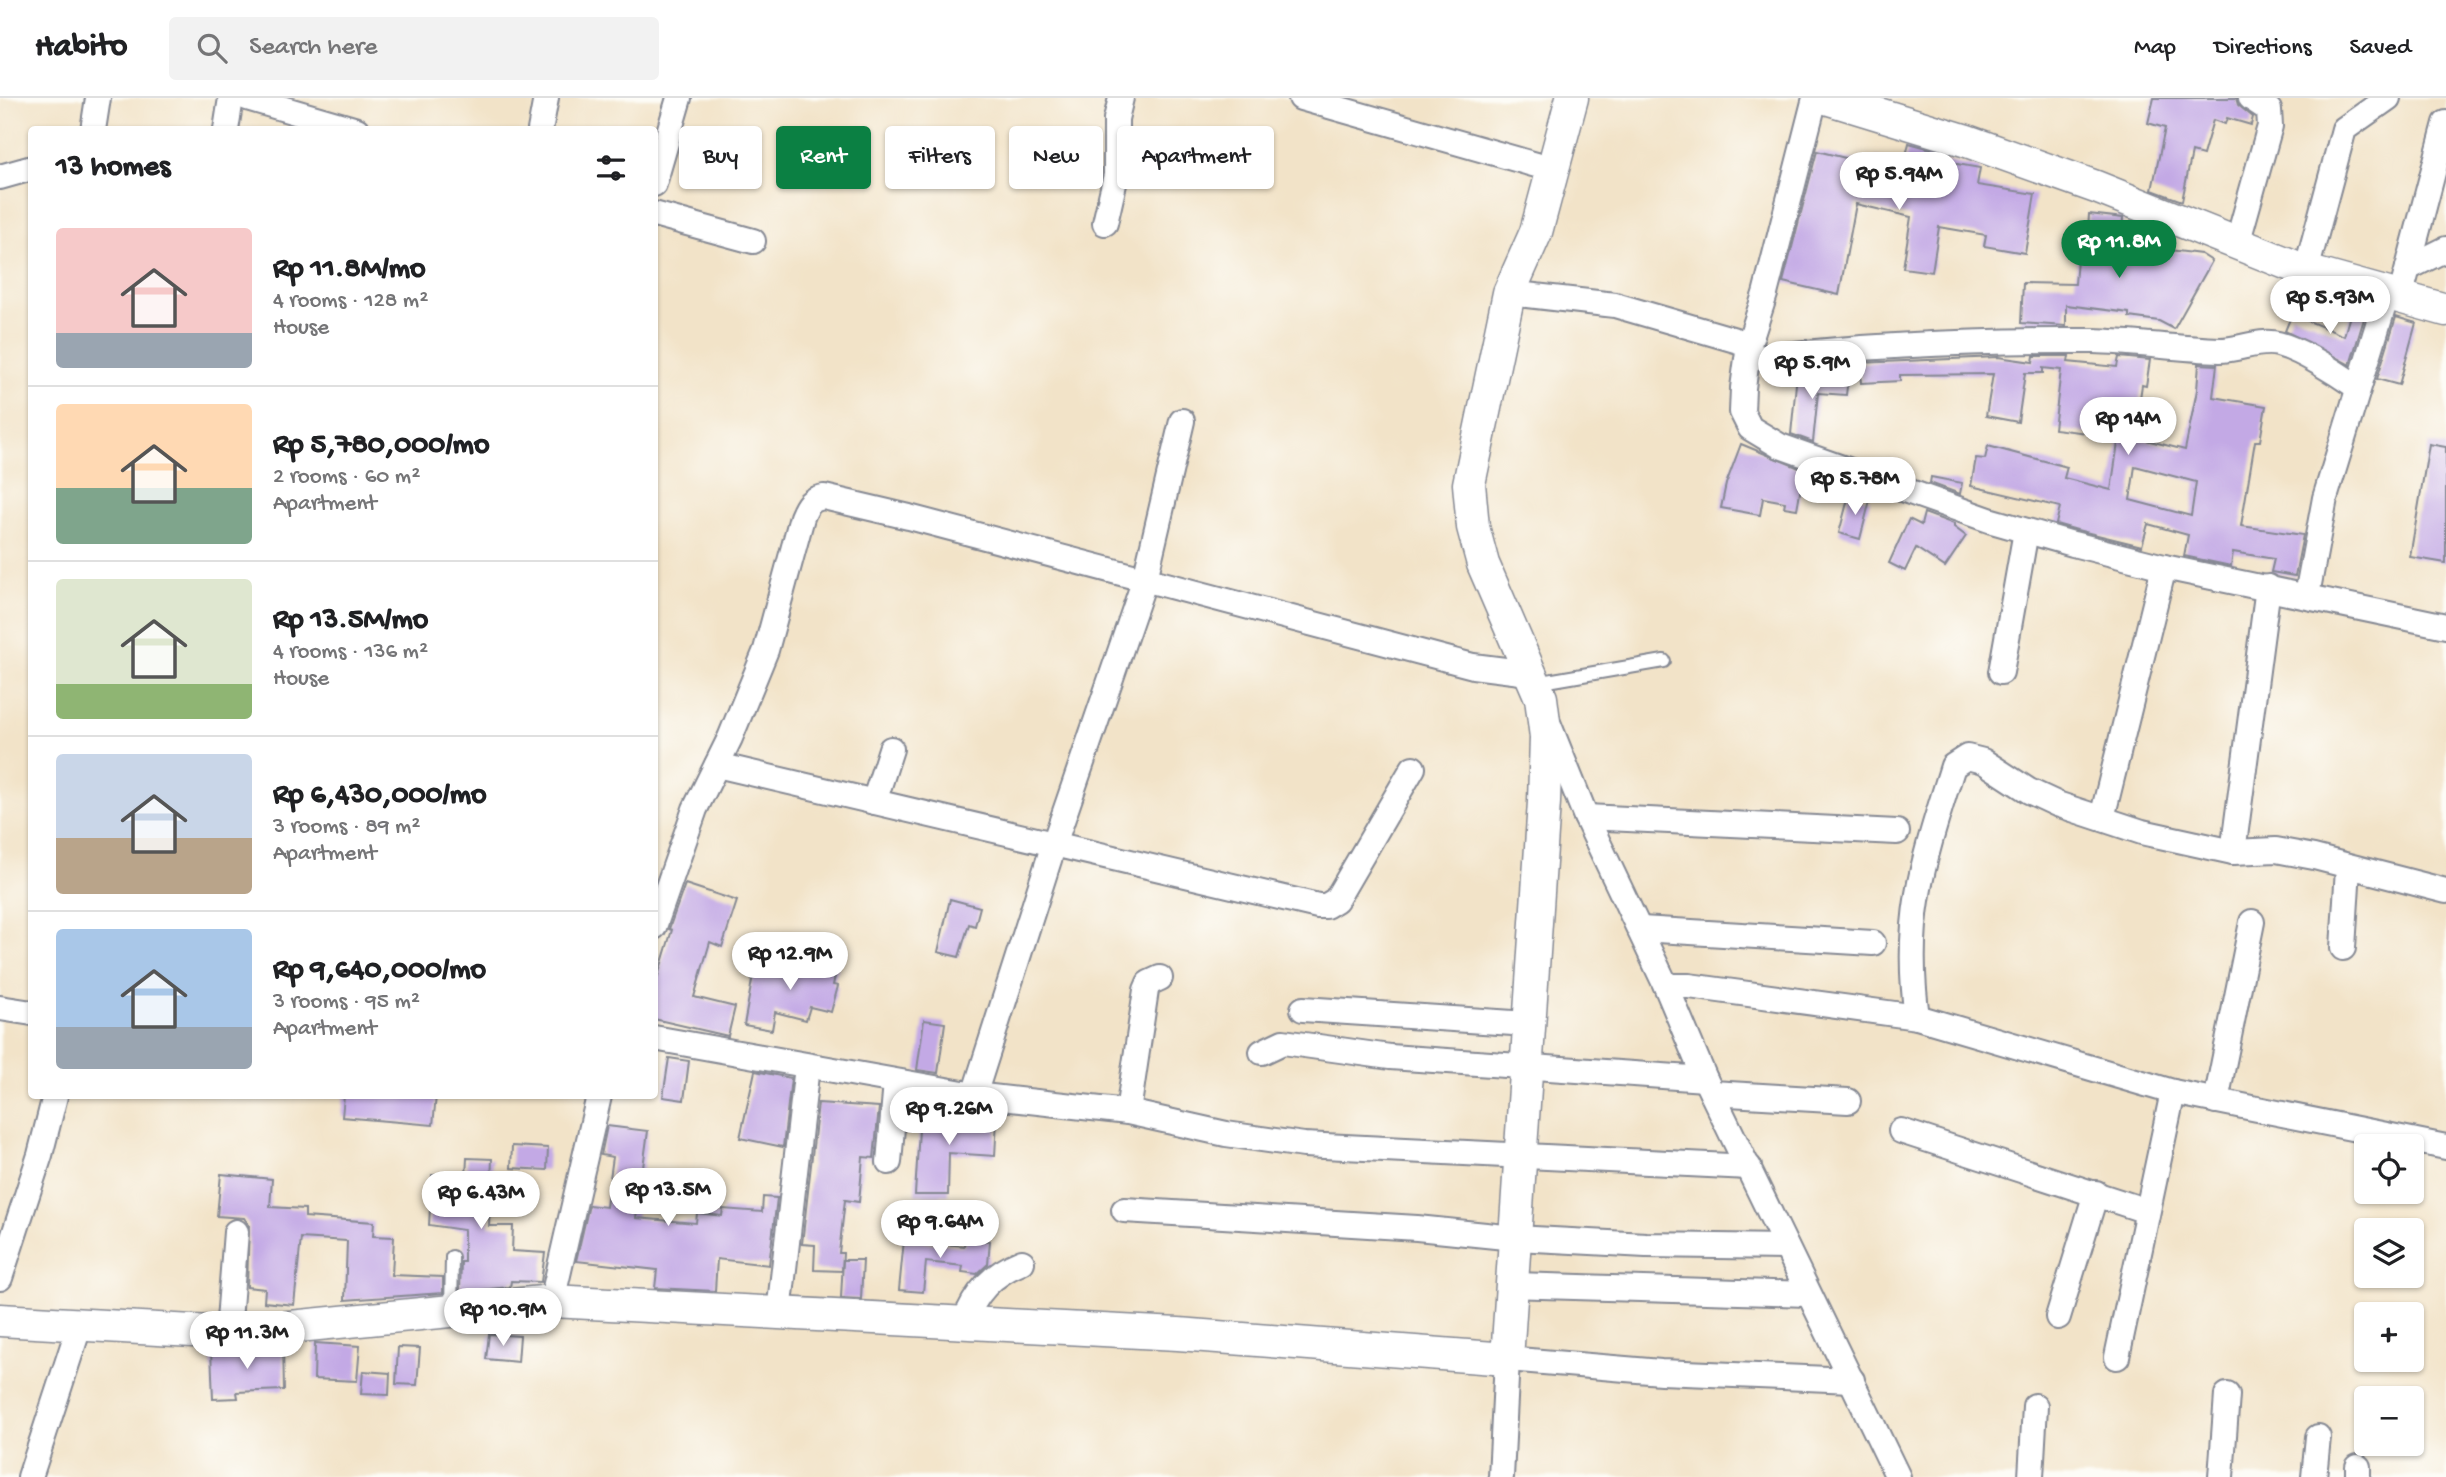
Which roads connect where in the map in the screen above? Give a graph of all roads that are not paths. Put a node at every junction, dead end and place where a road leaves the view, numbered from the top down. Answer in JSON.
{"nodes":[{"id":1,"x":99,"y":98,"type":"edge"},
{"id":2,"x":231,"y":98,"type":"edge"},
{"id":3,"x":247,"y":98,"type":"edge"},
{"id":4,"x":546,"y":98,"type":"edge"},
{"id":5,"x":679,"y":98,"type":"edge"},
{"id":6,"x":1121,"y":98,"type":"edge"},
{"id":7,"x":1301,"y":98,"type":"edge"},
{"id":8,"x":1572,"y":98,"type":"edge"},
{"id":9,"x":1815,"y":98,"type":"edge"},
{"id":10,"x":1826,"y":98,"type":"edge"},
{"id":11,"x":2251,"y":98,"type":"edge"},
{"id":12,"x":2388,"y":98,"type":"edge"},
{"id":13,"x":2446,"y":123,"type":"edge"},
{"id":14,"x":94,"y":126,"type":"edge"},
{"id":15,"x":227,"y":126,"type":"edge"},
{"id":16,"x":343,"y":126,"type":"edge"},
{"id":17,"x":541,"y":126,"type":"edge"},
{"id":18,"x":28,"y":169,"type":"edge"},
{"id":19,"x":658,"y":170,"type":"edge"},
{"id":20,"x":1554,"y":170,"type":"junction"},
{"id":21,"x":0,"y":177,"type":"edge"},
{"id":22,"x":658,"y":215,"type":"edge"},
{"id":23,"x":1105,"y":223,"type":"dead end"},
{"id":24,"x":753,"y":241,"type":"dead end"},
{"id":25,"x":2237,"y":244,"type":"junction"},
{"id":26,"x":2446,"y":249,"type":"edge"},
{"id":27,"x":2409,"y":268,"type":"junction"},
{"id":28,"x":2306,"y":271,"type":"junction"},
{"id":29,"x":2394,"y":297,"type":"junction"},
{"id":30,"x":1506,"y":304,"type":"junction"},
{"id":31,"x":2446,"y":310,"type":"edge"},
{"id":32,"x":1749,"y":352,"type":"junction"},
{"id":33,"x":2357,"y":387,"type":"junction"},
{"id":34,"x":1182,"y":421,"type":"dead end"},
{"id":35,"x":2026,"y":531,"type":"junction"},
{"id":36,"x":2164,"y":567,"type":"junction"},
{"id":37,"x":1145,"y":579,"type":"junction"},
{"id":38,"x":2269,"y":587,"type":"junction"},
{"id":39,"x":2307,"y":595,"type":"junction"},
{"id":40,"x":2446,"y":626,"type":"edge"},
{"id":41,"x":1664,"y":661,"type":"dead end"},
{"id":42,"x":2001,"y":672,"type":"dead end"},
{"id":43,"x":1533,"y":678,"type":"junction"},
{"id":44,"x":1545,"y":716,"type":"junction"},
{"id":45,"x":891,"y":749,"type":"dead end"},
{"id":46,"x":717,"y":765,"type":"junction"},
{"id":47,"x":1413,"y":768,"type":"dead end"},
{"id":48,"x":874,"y":802,"type":"junction"},
{"id":49,"x":1586,"y":817,"type":"junction"},
{"id":50,"x":2102,"y":818,"type":"junction"},
{"id":51,"x":1897,"y":832,"type":"dead end"},
{"id":52,"x":1054,"y":844,"type":"junction"},
{"id":53,"x":2233,"y":852,"type":"junction"},
{"id":54,"x":2348,"y":867,"type":"junction"},
{"id":55,"x":2446,"y":891,"type":"edge"},
{"id":56,"x":659,"y":897,"type":"edge"},
{"id":57,"x":2252,"y":922,"type":"dead end"},
{"id":58,"x":1641,"y":929,"type":"junction"},
{"id":59,"x":1873,"y":943,"type":"dead end"},
{"id":60,"x":2343,"y":948,"type":"dead end"},
{"id":61,"x":1160,"y":978,"type":"dead end"},
{"id":62,"x":1667,"y":986,"type":"junction"},
{"id":63,"x":0,"y":1008,"type":"edge"},
{"id":64,"x":1303,"y":1009,"type":"dead end"},
{"id":65,"x":28,"y":1012,"type":"edge"},
{"id":66,"x":1915,"y":1016,"type":"junction"},
{"id":67,"x":1528,"y":1024,"type":"junction"},
{"id":68,"x":658,"y":1039,"type":"edge"},
{"id":69,"x":1262,"y":1052,"type":"dead end"},
{"id":70,"x":807,"y":1066,"type":"junction"},
{"id":71,"x":1526,"y":1068,"type":"junction"},
{"id":72,"x":896,"y":1082,"type":"junction"},
{"id":73,"x":1708,"y":1086,"type":"junction"},
{"id":74,"x":2172,"y":1092,"type":"junction"},
{"id":75,"x":974,"y":1095,"type":"junction"},
{"id":76,"x":54,"y":1099,"type":"edge"},
{"id":77,"x":598,"y":1099,"type":"edge"},
{"id":78,"x":1848,"y":1101,"type":"dead end"},
{"id":79,"x":2217,"y":1101,"type":"junction"},
{"id":80,"x":1128,"y":1112,"type":"junction"},
{"id":81,"x":1901,"y":1130,"type":"dead end"},
{"id":82,"x":2446,"y":1147,"type":"edge"},
{"id":83,"x":1520,"y":1155,"type":"junction"},
{"id":84,"x":889,"y":1161,"type":"dead end"},
{"id":85,"x":1749,"y":1167,"type":"junction"},
{"id":86,"x":2096,"y":1193,"type":"junction"},
{"id":87,"x":1125,"y":1210,"type":"dead end"},
{"id":88,"x":2147,"y":1211,"type":"junction"},
{"id":89,"x":236,"y":1232,"type":"dead end"},
{"id":90,"x":1515,"y":1238,"type":"junction"},
{"id":91,"x":1786,"y":1247,"type":"junction"},
{"id":92,"x":452,"y":1257,"type":"dead end"},
{"id":93,"x":1022,"y":1262,"type":"dead end"},
{"id":94,"x":0,"y":1279,"type":"edge"},
{"id":95,"x":1512,"y":1285,"type":"junction"},
{"id":96,"x":1808,"y":1294,"type":"junction"},
{"id":97,"x":552,"y":1301,"type":"junction"},
{"id":98,"x":451,"y":1311,"type":"junction"},
{"id":99,"x":779,"y":1313,"type":"junction"},
{"id":100,"x":2058,"y":1317,"type":"dead end"},
{"id":101,"x":0,"y":1320,"type":"edge"},
{"id":102,"x":964,"y":1323,"type":"junction"},
{"id":103,"x":79,"y":1327,"type":"junction"},
{"id":104,"x":228,"y":1334,"type":"junction"},
{"id":105,"x":2116,"y":1357,"type":"dead end"},
{"id":106,"x":1507,"y":1359,"type":"junction"},
{"id":107,"x":1852,"y":1380,"type":"junction"},
{"id":108,"x":2227,"y":1395,"type":"dead end"},
{"id":109,"x":2035,"y":1406,"type":"dead end"},
{"id":110,"x":2318,"y":1437,"type":"dead end"},
{"id":111,"x":30,"y":1477,"type":"edge"},
{"id":112,"x":1501,"y":1477,"type":"edge"},
{"id":113,"x":1898,"y":1477,"type":"edge"},
{"id":114,"x":2031,"y":1477,"type":"edge"},
{"id":115,"x":2221,"y":1477,"type":"edge"},
{"id":116,"x":2314,"y":1477,"type":"edge"}],
"edges":[{"from":1,"to":14,"type":"street"},
{"from":2,"to":15,"type":"street"},
{"from":3,"to":16,"type":"street"},
{"from":4,"to":17,"type":"street"},
{"from":5,"to":19,"type":"street"},
{"from":6,"to":23,"type":"street"},
{"from":7,"to":20,"type":"street"},
{"from":8,"to":20,"type":"street"},
{"from":9,"to":32,"type":"street"},
{"from":10,"to":25,"type":"street"},
{"from":11,"to":25,"type":"street"},
{"from":12,"to":28,"type":"street"},
{"from":13,"to":27,"type":"street"},
{"from":18,"to":21,"type":"street"},
{"from":20,"to":30,"type":"street"},
{"from":22,"to":24,"type":"street"},
{"from":25,"to":28,"type":"street"},
{"from":26,"to":27,"type":"street"},
{"from":27,"to":29,"type":"street"},
{"from":28,"to":29,"type":"street"},
{"from":29,"to":31,"type":"street"},
{"from":29,"to":33,"type":"street"},
{"from":30,"to":32,"type":"street"},
{"from":30,"to":43,"type":"street"},
{"from":32,"to":33,"type":"street"},
{"from":32,"to":35,"type":"street"},
{"from":33,"to":39,"type":"street"},
{"from":34,"to":37,"type":"street"},
{"from":35,"to":36,"type":"street"},
{"from":35,"to":42,"type":"street"},
{"from":36,"to":38,"type":"street"},
{"from":36,"to":50,"type":"street"},
{"from":37,"to":43,"type":"street"},
{"from":37,"to":46,"type":"street"},
{"from":37,"to":52,"type":"street"},
{"from":38,"to":39,"type":"street"},
{"from":38,"to":53,"type":"street"},
{"from":39,"to":40,"type":"street"},
{"from":41,"to":43,"type":"lane"},
{"from":43,"to":44,"type":"street"},
{"from":44,"to":49,"type":"street"},
{"from":44,"to":67,"type":"street"},
{"from":45,"to":48,"type":"street"},
{"from":46,"to":48,"type":"street"},
{"from":46,"to":56,"type":"street"},
{"from":47,"to":52,"type":"street"},
{"from":48,"to":52,"type":"street"},
{"from":49,"to":51,"type":"street"},
{"from":49,"to":58,"type":"street"},
{"from":50,"to":53,"type":"street"},
{"from":50,"to":66,"type":"street"},
{"from":52,"to":75,"type":"street"},
{"from":53,"to":54,"type":"street"},
{"from":54,"to":55,"type":"street"},
{"from":54,"to":60,"type":"street"},
{"from":57,"to":79,"type":"street"},
{"from":58,"to":59,"type":"street"},
{"from":58,"to":62,"type":"street"},
{"from":61,"to":80,"type":"street"},
{"from":62,"to":66,"type":"street"},
{"from":62,"to":73,"type":"street"},
{"from":63,"to":65,"type":"street"},
{"from":64,"to":67,"type":"street"},
{"from":66,"to":74,"type":"street"},
{"from":67,"to":71,"type":"street"},
{"from":68,"to":70,"type":"street"},
{"from":69,"to":71,"type":"street"},
{"from":70,"to":72,"type":"street"},
{"from":70,"to":99,"type":"street"},
{"from":71,"to":73,"type":"street"},
{"from":71,"to":83,"type":"street"},
{"from":72,"to":75,"type":"street"},
{"from":72,"to":84,"type":"street"},
{"from":73,"to":78,"type":"street"},
{"from":73,"to":85,"type":"street"},
{"from":74,"to":79,"type":"street"},
{"from":74,"to":88,"type":"street"},
{"from":75,"to":80,"type":"street"},
{"from":76,"to":94,"type":"street"},
{"from":77,"to":97,"type":"street"},
{"from":79,"to":82,"type":"street"},
{"from":80,"to":83,"type":"street"},
{"from":81,"to":86,"type":"street"},
{"from":83,"to":85,"type":"street"},
{"from":83,"to":90,"type":"street"},
{"from":85,"to":91,"type":"street"},
{"from":86,"to":88,"type":"street"},
{"from":86,"to":100,"type":"street"},
{"from":87,"to":90,"type":"street"},
{"from":88,"to":105,"type":"street"},
{"from":89,"to":104,"type":"street"},
{"from":90,"to":91,"type":"street"},
{"from":90,"to":95,"type":"street"},
{"from":91,"to":96,"type":"street"},
{"from":92,"to":98,"type":"lane"},
{"from":93,"to":102,"type":"street"},
{"from":95,"to":96,"type":"street"},
{"from":95,"to":106,"type":"street"},
{"from":96,"to":107,"type":"street"},
{"from":97,"to":98,"type":"street"},
{"from":97,"to":99,"type":"street"},
{"from":98,"to":104,"type":"street"},
{"from":99,"to":102,"type":"street"},
{"from":101,"to":103,"type":"street"},
{"from":102,"to":106,"type":"street"},
{"from":103,"to":104,"type":"street"},
{"from":103,"to":111,"type":"street"},
{"from":106,"to":107,"type":"street"},
{"from":106,"to":112,"type":"street"},
{"from":107,"to":113,"type":"street"},
{"from":108,"to":115,"type":"street"},
{"from":109,"to":114,"type":"street"},
{"from":110,"to":116,"type":"street"}]}
